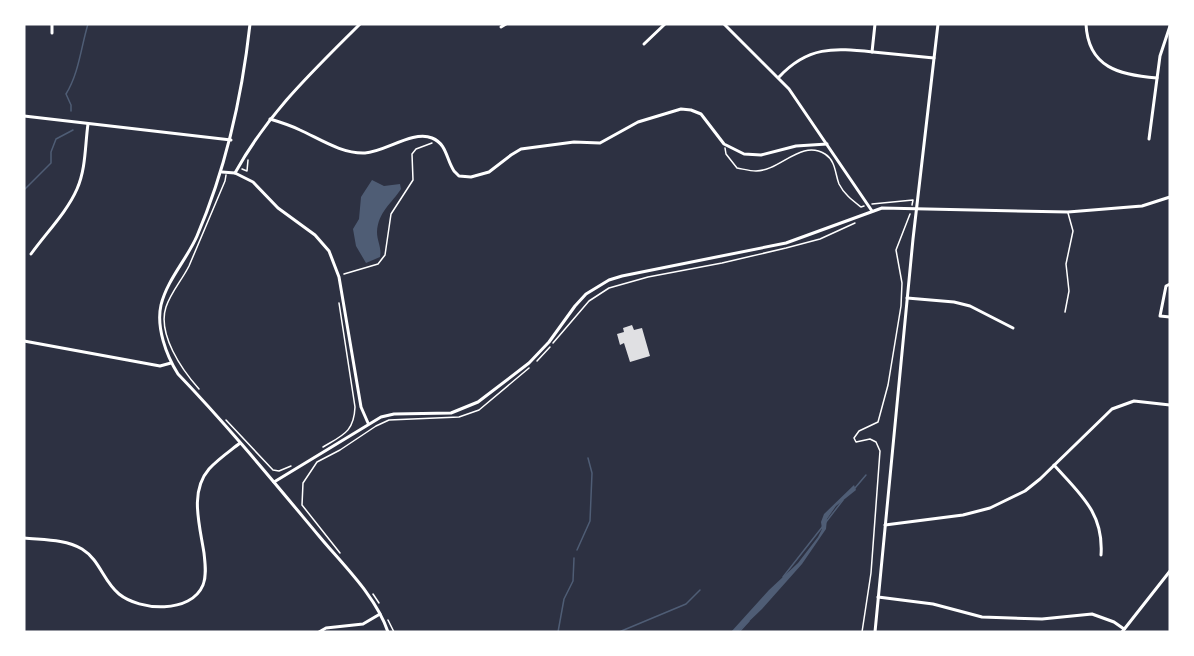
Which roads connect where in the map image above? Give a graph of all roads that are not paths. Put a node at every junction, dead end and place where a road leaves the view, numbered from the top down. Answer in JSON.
{"nodes":[{"id":1,"x":52,"y":24,"type":"edge"},
{"id":2,"x":250,"y":24,"type":"edge"},
{"id":3,"x":360,"y":24,"type":"edge"},
{"id":4,"x":506,"y":24,"type":"edge"},
{"id":5,"x":665,"y":24,"type":"edge"},
{"id":6,"x":724,"y":24,"type":"edge"},
{"id":7,"x":875,"y":24,"type":"edge"},
{"id":8,"x":938,"y":24,"type":"edge"},
{"id":9,"x":1086,"y":24,"type":"edge"},
{"id":10,"x":1170,"y":26,"type":"edge"},
{"id":11,"x":501,"y":27,"type":"dead end"},
{"id":12,"x":52,"y":33,"type":"dead end"},
{"id":13,"x":644,"y":44,"type":"dead end"},
{"id":14,"x":872,"y":52,"type":"junction"},
{"id":15,"x":934,"y":58,"type":"junction"},
{"id":16,"x":779,"y":77,"type":"junction"},
{"id":17,"x":1156,"y":78,"type":"junction"},
{"id":18,"x":24,"y":116,"type":"edge"},
{"id":19,"x":270,"y":119,"type":"junction"},
{"id":20,"x":88,"y":124,"type":"junction"},
{"id":21,"x":1149,"y":139,"type":"dead end"},
{"id":22,"x":231,"y":140,"type":"junction"},
{"id":23,"x":827,"y":144,"type":"junction"},
{"id":24,"x":224,"y":173,"type":"junction"},
{"id":25,"x":235,"y":173,"type":"junction"},
{"id":26,"x":1170,"y":197,"type":"edge"},
{"id":27,"x":915,"y":208,"type":"junction"},
{"id":28,"x":872,"y":211,"type":"junction"},
{"id":29,"x":1068,"y":212,"type":"junction"},
{"id":30,"x":31,"y":254,"type":"dead end"},
{"id":31,"x":1170,"y":284,"type":"edge"},
{"id":32,"x":907,"y":298,"type":"junction"},
{"id":33,"x":1065,"y":312,"type":"dead end"},
{"id":34,"x":1170,"y":317,"type":"edge"},
{"id":35,"x":1013,"y":328,"type":"dead end"},
{"id":36,"x":24,"y":341,"type":"edge"},
{"id":37,"x":171,"y":363,"type":"junction"},
{"id":38,"x":1170,"y":405,"type":"edge"},
{"id":39,"x":368,"y":423,"type":"junction"},
{"id":40,"x":240,"y":442,"type":"junction"},
{"id":41,"x":1054,"y":465,"type":"junction"},
{"id":42,"x":274,"y":482,"type":"junction"},
{"id":43,"x":885,"y":525,"type":"junction"},
{"id":44,"x":24,"y":538,"type":"edge"},
{"id":45,"x":1101,"y":555,"type":"dead end"},
{"id":46,"x":1170,"y":571,"type":"edge"},
{"id":47,"x":878,"y":597,"type":"junction"},
{"id":48,"x":380,"y":614,"type":"junction"},
{"id":49,"x":1123,"y":630,"type":"edge"},
{"id":50,"x":319,"y":632,"type":"edge"},
{"id":51,"x":388,"y":632,"type":"edge"},
{"id":52,"x":875,"y":632,"type":"edge"}],
"edges":[{"from":1,"to":12,"type":"street"},
{"from":2,"to":22,"type":"street"},
{"from":3,"to":19,"type":"street"},
{"from":4,"to":11,"type":"street"},
{"from":5,"to":13,"type":"street"},
{"from":6,"to":16,"type":"street"},
{"from":7,"to":14,"type":"street"},
{"from":8,"to":15,"type":"street"},
{"from":9,"to":17,"type":"street"},
{"from":10,"to":17,"type":"street"},
{"from":14,"to":15,"type":"street"},
{"from":14,"to":16,"type":"street"},
{"from":15,"to":27,"type":"street"},
{"from":16,"to":23,"type":"street"},
{"from":17,"to":21,"type":"street"},
{"from":18,"to":20,"type":"street"},
{"from":19,"to":23,"type":"street"},
{"from":19,"to":25,"type":"street"},
{"from":20,"to":22,"type":"street"},
{"from":20,"to":30,"type":"street"},
{"from":22,"to":24,"type":"street"},
{"from":23,"to":28,"type":"street"},
{"from":24,"to":25,"type":"street"},
{"from":24,"to":37,"type":"street"},
{"from":25,"to":39,"type":"street"},
{"from":26,"to":29,"type":"street"},
{"from":27,"to":28,"type":"street"},
{"from":27,"to":29,"type":"street"},
{"from":27,"to":32,"type":"street"},
{"from":28,"to":39,"type":"street"},
{"from":29,"to":33,"type":"lane"},
{"from":31,"to":34,"type":"street"},
{"from":32,"to":35,"type":"street"},
{"from":32,"to":43,"type":"street"},
{"from":36,"to":37,"type":"street"},
{"from":37,"to":40,"type":"street"},
{"from":38,"to":41,"type":"street"},
{"from":39,"to":42,"type":"street"},
{"from":40,"to":42,"type":"street"},
{"from":40,"to":44,"type":"street"},
{"from":41,"to":43,"type":"street"},
{"from":41,"to":45,"type":"street"},
{"from":42,"to":48,"type":"street"},
{"from":43,"to":47,"type":"street"},
{"from":46,"to":49,"type":"street"},
{"from":47,"to":49,"type":"street"},
{"from":47,"to":52,"type":"street"},
{"from":48,"to":50,"type":"street"},
{"from":48,"to":51,"type":"street"}]}
